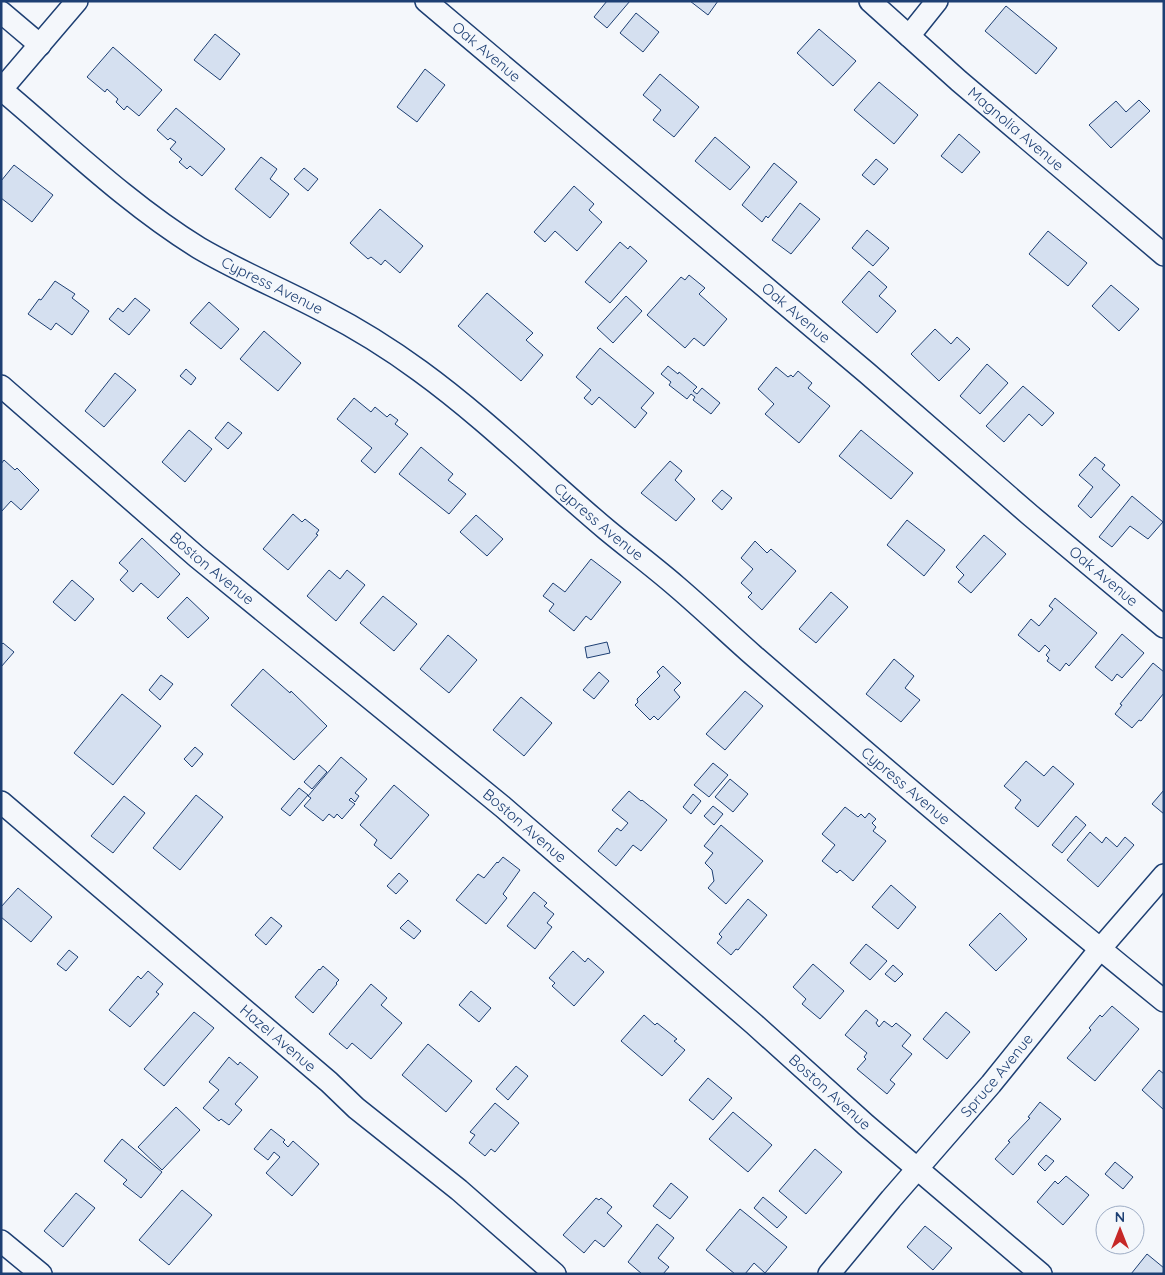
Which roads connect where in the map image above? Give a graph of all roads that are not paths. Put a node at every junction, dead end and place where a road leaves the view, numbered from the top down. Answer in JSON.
{"nodes":[{"id":1,"x":77,"y":1,"type":"edge"},
{"id":2,"x":426,"y":1,"type":"edge"},
{"id":3,"x":870,"y":1,"type":"edge"},
{"id":4,"x":936,"y":1,"type":"edge"},
{"id":5,"x":1,"y":12,"type":"edge"},
{"id":6,"x":908,"y":36,"type":"junction"},
{"id":7,"x":40,"y":45,"type":"junction"},
{"id":8,"x":2,"y":90,"type":"edge"},
{"id":9,"x":1164,"y":255,"type":"edge"},
{"id":10,"x":1,"y":386,"type":"edge"},
{"id":11,"x":1164,"y":627,"type":"edge"},
{"id":12,"x":1,"y":802,"type":"edge"},
{"id":13,"x":1164,"y":875,"type":"edge"},
{"id":14,"x":1100,"y":949,"type":"junction"},
{"id":15,"x":1164,"y":1001,"type":"edge"},
{"id":16,"x":918,"y":1169,"type":"junction"},
{"id":17,"x":1,"y":1241,"type":"edge"},
{"id":18,"x":41,"y":1274,"type":"edge"},
{"id":19,"x":555,"y":1274,"type":"edge"},
{"id":20,"x":829,"y":1274,"type":"edge"},
{"id":21,"x":1041,"y":1274,"type":"edge"}],
"edges":[{"from":1,"to":7,"type":"street"},
{"from":2,"to":11,"type":"street","name":"Oak Avenue"},
{"from":3,"to":6,"type":"street","name":"Magnolia Avenue"},
{"from":4,"to":6,"type":"street"},
{"from":5,"to":7,"type":"street"},
{"from":6,"to":9,"type":"street","name":"Magnolia Avenue"},
{"from":7,"to":8,"type":"street"},
{"from":8,"to":14,"type":"street","name":"Cypress Avenue"},
{"from":10,"to":16,"type":"street","name":"Boston Avenue"},
{"from":12,"to":19,"type":"street","name":"Hazel Avenue"},
{"from":13,"to":14,"type":"street","name":"Spruce Avenue"},
{"from":14,"to":15,"type":"street","name":"Cypress Avenue"},
{"from":14,"to":16,"type":"street","name":"Spruce Avenue"},
{"from":16,"to":20,"type":"street","name":"Spruce Avenue"},
{"from":16,"to":21,"type":"street","name":"Boston Avenue"},
{"from":17,"to":18,"type":"street"}]}
